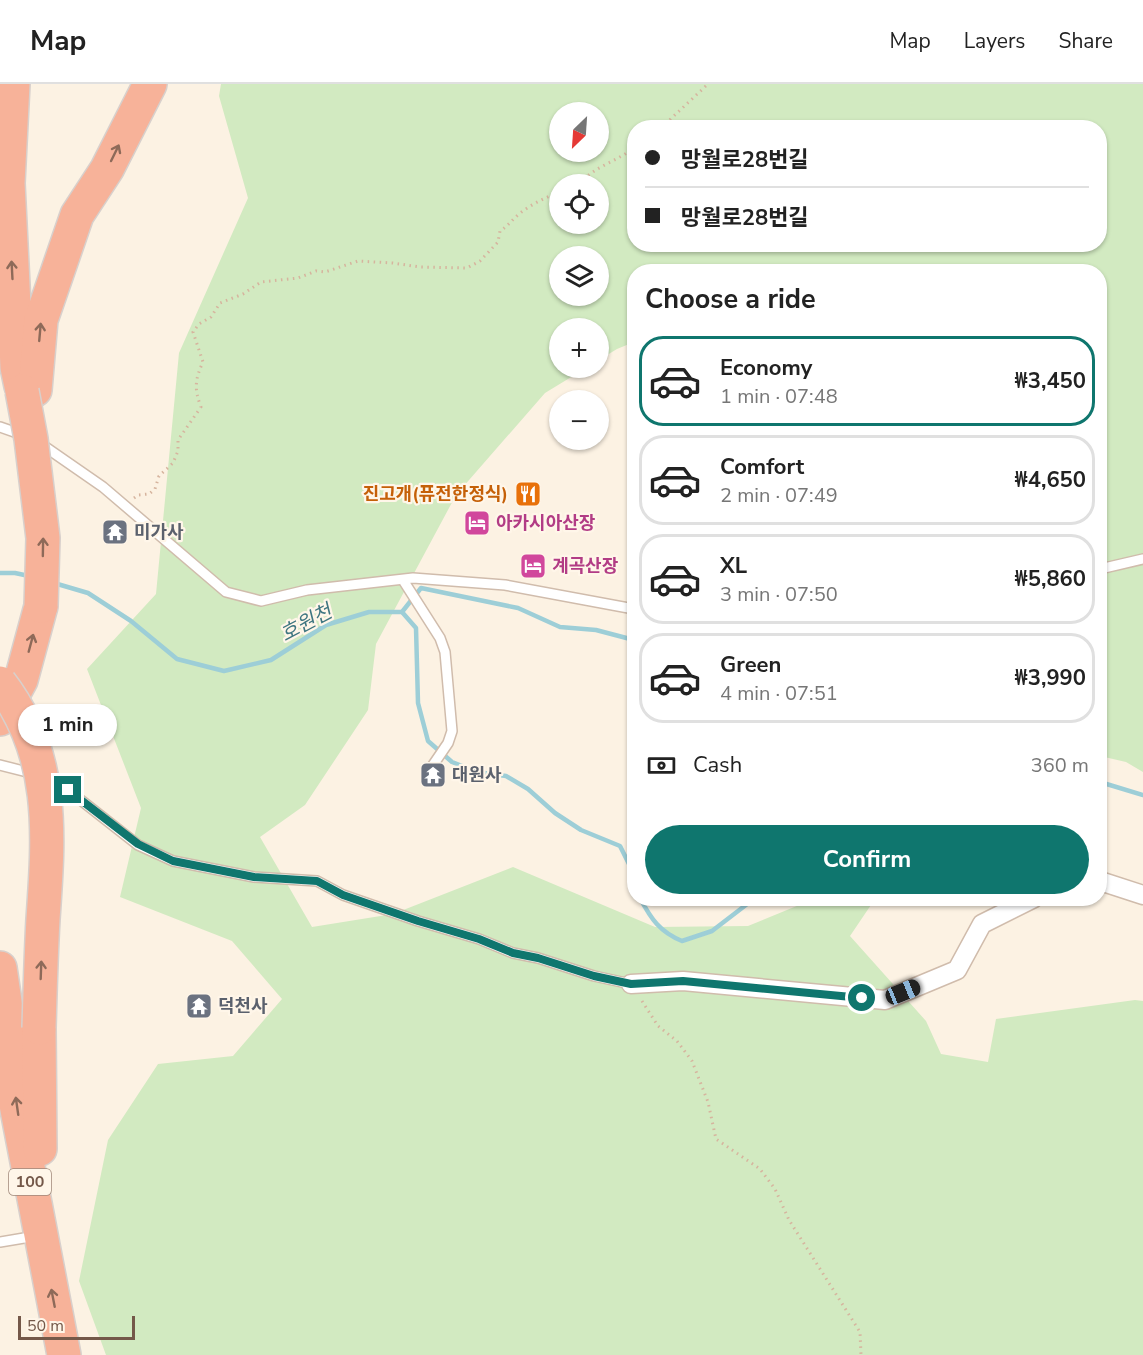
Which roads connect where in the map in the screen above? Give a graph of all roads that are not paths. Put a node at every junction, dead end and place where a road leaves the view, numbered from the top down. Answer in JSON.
{"nodes":[{"id":1,"x":13,"y":84,"type":"edge"},
{"id":2,"x":150,"y":84,"type":"edge"},
{"id":3,"x":28,"y":390,"type":"junction"},
{"id":4,"x":0,"y":427,"type":"edge"},
{"id":5,"x":1143,"y":559,"type":"edge"},
{"id":6,"x":1107,"y":567,"type":"edge"},
{"id":7,"x":404,"y":580,"type":"junction"},
{"id":8,"x":627,"y":608,"type":"edge"},
{"id":9,"x":11,"y":682,"type":"edge"},
{"id":10,"x":0,"y":719,"type":"edge"},
{"id":11,"x":0,"y":765,"type":"edge"},
{"id":12,"x":433,"y":765,"type":"dead end"},
{"id":13,"x":1107,"y":883,"type":"edge"},
{"id":14,"x":1143,"y":895,"type":"edge"},
{"id":15,"x":1015,"y":906,"type":"edge"},
{"id":16,"x":0,"y":968,"type":"edge"},
{"id":17,"x":631,"y":984,"type":"joint"},
{"id":18,"x":41,"y":1235,"type":"junction"},
{"id":19,"x":0,"y":1242,"type":"edge"},
{"id":20,"x":64,"y":1355,"type":"edge"}],
"edges":[{"from":3,"to":1,"type":"highway","one_way":true},
{"from":3,"to":2,"type":"highway","one_way":true},
{"from":9,"to":3,"type":"highway","one_way":true,"bridge":true},
{"from":4,"to":7,"type":"lane"},
{"from":5,"to":6,"type":"lane"},
{"from":7,"to":8,"type":"lane"},
{"from":7,"to":12,"type":"lane"},
{"from":9,"to":10,"type":"highway"},
{"from":18,"to":9,"type":"highway","one_way":true,"bridge":true},
{"from":11,"to":17,"type":"lane"},
{"from":13,"to":14,"type":"street"},
{"from":15,"to":17,"type":"street"},
{"from":18,"to":16,"type":"highway","number":"100","one_way":true},
{"from":18,"to":19,"type":"lane"},
{"from":20,"to":18,"type":"highway","number":"100","one_way":true}]}
